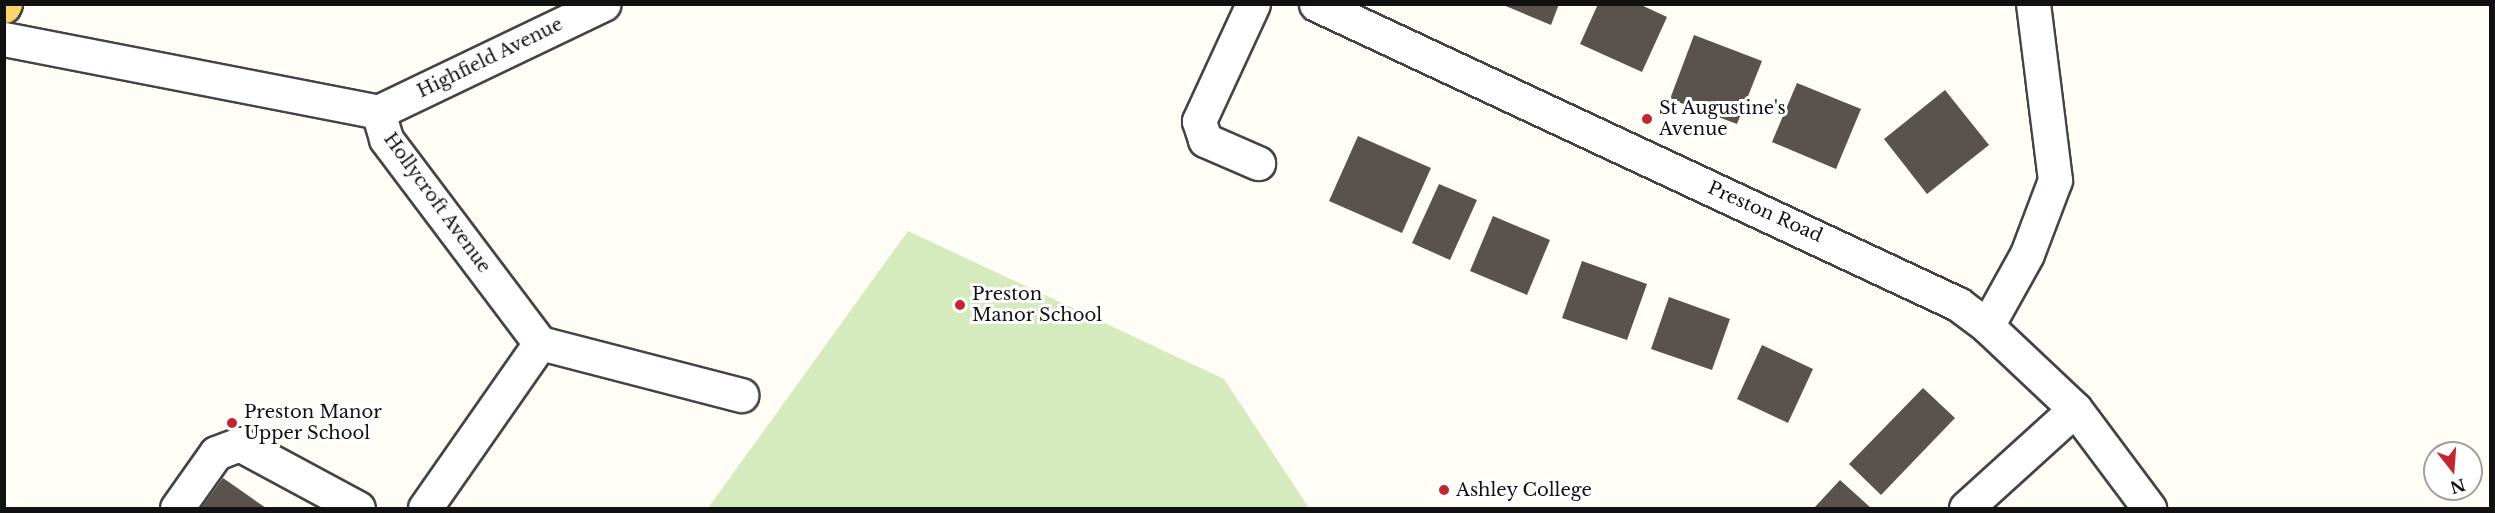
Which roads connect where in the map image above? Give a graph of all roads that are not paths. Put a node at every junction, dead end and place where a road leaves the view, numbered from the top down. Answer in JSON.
{"nodes":[{"id":1,"x":603,"y":4,"type":"edge"},
{"id":2,"x":1253,"y":4,"type":"edge"},
{"id":3,"x":1316,"y":4,"type":"edge"},
{"id":4,"x":2033,"y":4,"type":"edge"},
{"id":5,"x":4,"y":39,"type":"edge"},
{"id":6,"x":378,"y":112,"type":"junction"},
{"id":7,"x":1258,"y":163,"type":"dead end"},
{"id":8,"x":1988,"y":326,"type":"junction"},
{"id":9,"x":540,"y":343,"type":"junction"},
{"id":10,"x":741,"y":395,"type":"dead end"},
{"id":11,"x":2075,"y":409,"type":"junction"},
{"id":12,"x":430,"y":501,"type":"edge"},
{"id":13,"x":177,"y":508,"type":"edge"},
{"id":14,"x":358,"y":508,"type":"edge"},
{"id":15,"x":1966,"y":508,"type":"edge"},
{"id":16,"x":2149,"y":508,"type":"edge"}],
"edges":[{"from":1,"to":6,"type":"street","name":"Highfield Avenue"},
{"from":2,"to":7,"type":"street"},
{"from":3,"to":8,"type":"street","name":"Preston Road"},
{"from":4,"to":8,"type":"street"},
{"from":5,"to":6,"type":"street","name":"Hollycroft Avenue"},
{"from":6,"to":9,"type":"street","name":"Hollycroft Avenue"},
{"from":8,"to":11,"type":"street","name":"Preston Road"},
{"from":9,"to":10,"type":"street"},
{"from":9,"to":12,"type":"street"},
{"from":11,"to":15,"type":"street"},
{"from":11,"to":16,"type":"street","name":"Preston Road"},
{"from":13,"to":14,"type":"street"}]}
